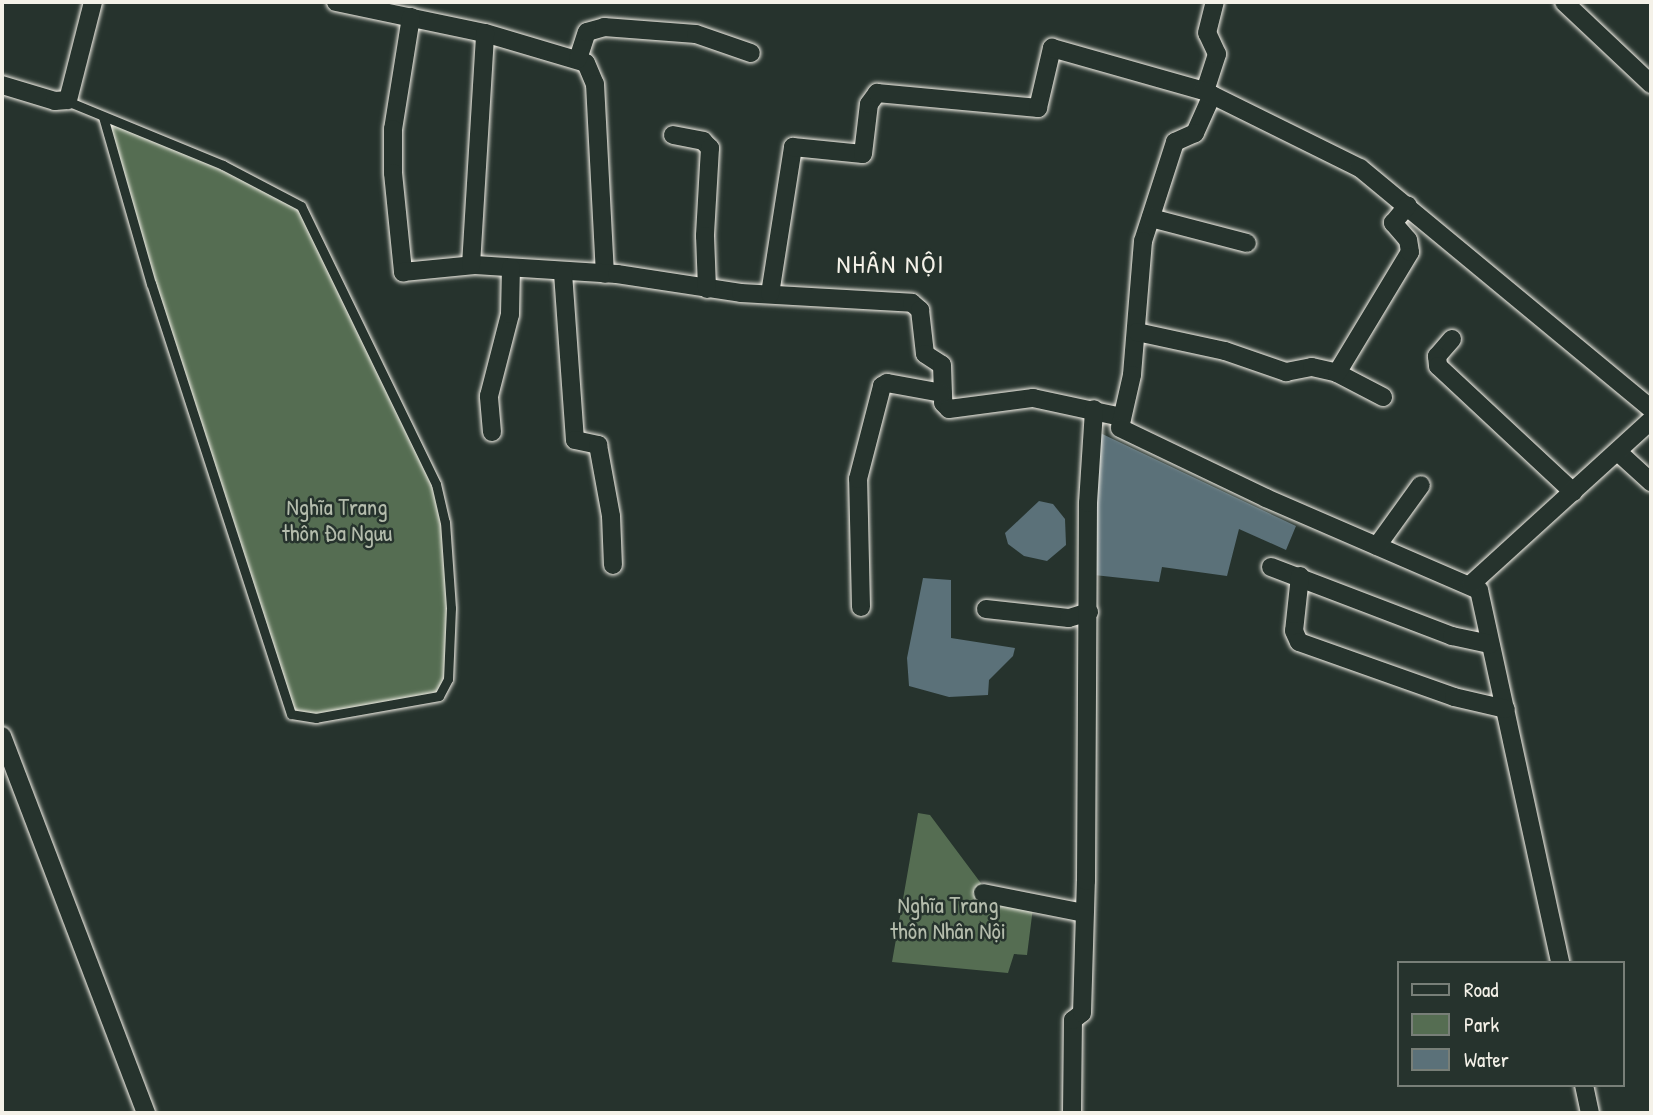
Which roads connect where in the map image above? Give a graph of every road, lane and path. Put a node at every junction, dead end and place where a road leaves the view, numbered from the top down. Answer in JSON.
{"nodes":[{"id":1,"x":93,"y":2,"type":"edge"},
{"id":2,"x":336,"y":2,"type":"edge"},
{"id":3,"x":1215,"y":2,"type":"edge"},
{"id":4,"x":1564,"y":2,"type":"edge"},
{"id":5,"x":411,"y":18,"type":"junction"},
{"id":6,"x":485,"y":33,"type":"junction"},
{"id":7,"x":751,"y":53,"type":"dead end"},
{"id":8,"x":578,"y":59,"type":"junction"},
{"id":9,"x":1651,"y":84,"type":"edge"},
{"id":10,"x":2,"y":85,"type":"edge"},
{"id":11,"x":1209,"y":93,"type":"junction"},
{"id":12,"x":66,"y":101,"type":"junction"},
{"id":13,"x":103,"y":117,"type":"junction"},
{"id":14,"x":673,"y":135,"type":"dead end"},
{"id":15,"x":1408,"y":205,"type":"junction"},
{"id":16,"x":1151,"y":218,"type":"junction"},
{"id":17,"x":1247,"y":243,"type":"dead end"},
{"id":18,"x":471,"y":265,"type":"junction"},
{"id":19,"x":511,"y":268,"type":"junction"},
{"id":20,"x":563,"y":273,"type":"junction"},
{"id":21,"x":605,"y":274,"type":"junction"},
{"id":22,"x":707,"y":289,"type":"junction"},
{"id":23,"x":770,"y":294,"type":"junction"},
{"id":24,"x":1137,"y":332,"type":"junction"},
{"id":25,"x":1452,"y":339,"type":"dead end"},
{"id":26,"x":1337,"y":373,"type":"junction"},
{"id":27,"x":943,"y":393,"type":"junction"},
{"id":28,"x":1383,"y":397,"type":"dead end"},
{"id":29,"x":1094,"y":409,"type":"junction"},
{"id":30,"x":1651,"y":409,"type":"edge"},
{"id":31,"x":1122,"y":417,"type":"junction"},
{"id":32,"x":1651,"y":420,"type":"edge"},
{"id":33,"x":492,"y":432,"type":"dead end"},
{"id":34,"x":1619,"y":452,"type":"junction"},
{"id":35,"x":1651,"y":482,"type":"edge"},
{"id":36,"x":1421,"y":485,"type":"dead end"},
{"id":37,"x":1573,"y":492,"type":"junction"},
{"id":38,"x":1377,"y":546,"type":"junction"},
{"id":39,"x":613,"y":565,"type":"dead end"},
{"id":40,"x":1271,"y":567,"type":"dead end"},
{"id":41,"x":1300,"y":576,"type":"junction"},
{"id":42,"x":1471,"y":584,"type":"junction"},
{"id":43,"x":861,"y":607,"type":"dead end"},
{"id":44,"x":986,"y":609,"type":"dead end"},
{"id":45,"x":1089,"y":612,"type":"junction"},
{"id":46,"x":1490,"y":644,"type":"junction"},
{"id":47,"x":1506,"y":709,"type":"junction"},
{"id":48,"x":2,"y":736,"type":"edge"},
{"id":49,"x":983,"y":893,"type":"dead end"},
{"id":50,"x":1084,"y":913,"type":"junction"},
{"id":51,"x":1560,"y":961,"type":"edge"},
{"id":52,"x":1584,"y":1087,"type":"edge"},
{"id":53,"x":146,"y":1113,"type":"edge"},
{"id":54,"x":1072,"y":1113,"type":"edge"},
{"id":55,"x":1590,"y":1113,"type":"edge"}],
"edges":[{"from":1,"to":12,"type":"street"},
{"from":2,"to":5,"type":"street"},
{"from":3,"to":11,"type":"street"},
{"from":4,"to":9,"type":"street"},
{"from":5,"to":6,"type":"street"},
{"from":5,"to":18,"type":"street"},
{"from":6,"to":8,"type":"street"},
{"from":6,"to":18,"type":"street"},
{"from":7,"to":8,"type":"street"},
{"from":8,"to":21,"type":"street"},
{"from":10,"to":12,"type":"street"},
{"from":11,"to":15,"type":"street"},
{"from":11,"to":16,"type":"street"},
{"from":11,"to":23,"type":"street"},
{"from":12,"to":13,"type":"lane"},
{"from":13,"to":13,"type":"lane"},
{"from":14,"to":22,"type":"street"},
{"from":15,"to":26,"type":"street"},
{"from":15,"to":30,"type":"street"},
{"from":16,"to":17,"type":"street"},
{"from":16,"to":24,"type":"street"},
{"from":18,"to":19,"type":"street"},
{"from":19,"to":20,"type":"street"},
{"from":19,"to":33,"type":"street"},
{"from":20,"to":21,"type":"street"},
{"from":20,"to":39,"type":"street"},
{"from":21,"to":22,"type":"street"},
{"from":22,"to":23,"type":"street"},
{"from":23,"to":27,"type":"street"},
{"from":24,"to":26,"type":"street"},
{"from":24,"to":31,"type":"street"},
{"from":25,"to":37,"type":"street"},
{"from":26,"to":28,"type":"street"},
{"from":27,"to":29,"type":"street"},
{"from":27,"to":43,"type":"street"},
{"from":29,"to":31,"type":"street"},
{"from":29,"to":45,"type":"street"},
{"from":31,"to":38,"type":"street"},
{"from":32,"to":34,"type":"street"},
{"from":34,"to":35,"type":"street"},
{"from":34,"to":37,"type":"street"},
{"from":36,"to":38,"type":"street"},
{"from":37,"to":42,"type":"street"},
{"from":38,"to":42,"type":"street"},
{"from":40,"to":41,"type":"street"},
{"from":41,"to":46,"type":"street"},
{"from":41,"to":47,"type":"street"},
{"from":42,"to":46,"type":"street"},
{"from":44,"to":45,"type":"street"},
{"from":45,"to":50,"type":"street"},
{"from":46,"to":47,"type":"street"},
{"from":47,"to":51,"type":"street"},
{"from":48,"to":53,"type":"street"},
{"from":49,"to":50,"type":"street"},
{"from":50,"to":54,"type":"street"},
{"from":52,"to":55,"type":"street"}]}
